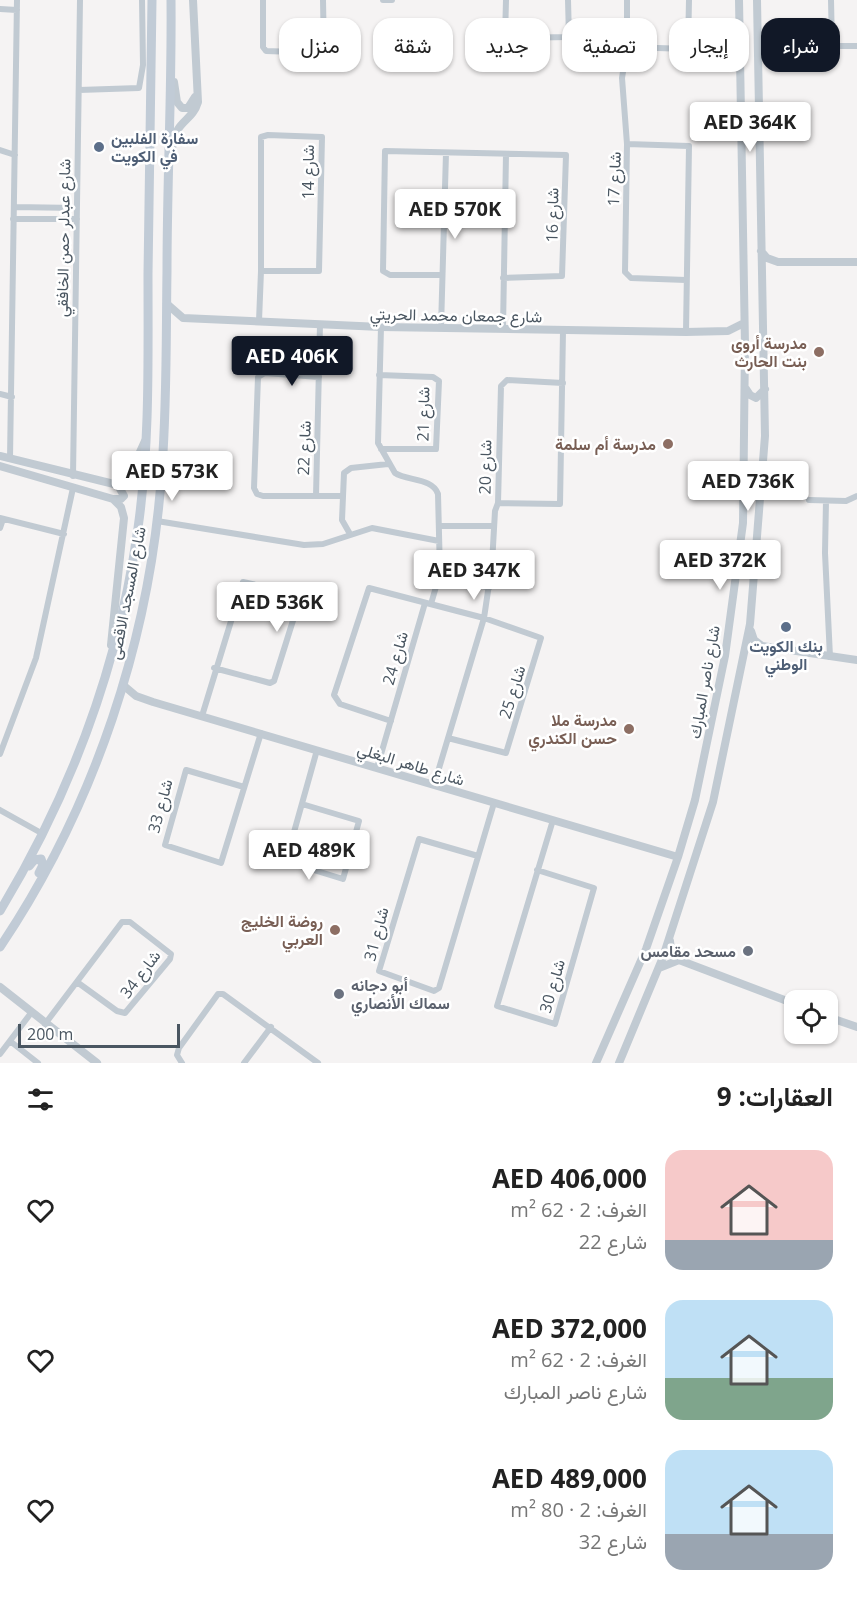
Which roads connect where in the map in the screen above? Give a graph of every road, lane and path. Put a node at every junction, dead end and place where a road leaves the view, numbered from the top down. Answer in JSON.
{"nodes":[{"id":1,"x":17,"y":0,"type":"edge"},
{"id":2,"x":80,"y":0,"type":"edge"},
{"id":3,"x":142,"y":0,"type":"edge"},
{"id":4,"x":152,"y":0,"type":"edge"},
{"id":5,"x":171,"y":0,"type":"edge"},
{"id":6,"x":193,"y":0,"type":"edge"},
{"id":7,"x":263,"y":0,"type":"edge"},
{"id":8,"x":323,"y":0,"type":"edge"},
{"id":9,"x":383,"y":0,"type":"edge"},
{"id":10,"x":392,"y":0,"type":"edge"},
{"id":11,"x":506,"y":0,"type":"edge"},
{"id":12,"x":568,"y":0,"type":"edge"},
{"id":13,"x":627,"y":0,"type":"edge"},
{"id":14,"x":689,"y":0,"type":"edge"},
{"id":15,"x":739,"y":0,"type":"edge"},
{"id":16,"x":758,"y":0,"type":"edge"},
{"id":17,"x":831,"y":0,"type":"edge"},
{"id":18,"x":0,"y":9,"type":"edge"},
{"id":19,"x":17,"y":10,"type":"junction"},
{"id":20,"x":627,"y":18,"type":"edge"},
{"id":21,"x":857,"y":46,"type":"edge"},
{"id":22,"x":657,"y":48,"type":"edge"},
{"id":23,"x":147,"y":63,"type":"junction"},
{"id":24,"x":172,"y":71,"type":"junction"},
{"id":25,"x":623,"y":72,"type":"edge"},
{"id":26,"x":79,"y":90,"type":"junction"},
{"id":27,"x":197,"y":93,"type":"junction"},
{"id":28,"x":627,"y":144,"type":"junction"},
{"id":29,"x":0,"y":150,"type":"edge"},
{"id":30,"x":446,"y":153,"type":"junction"},
{"id":31,"x":506,"y":154,"type":"junction"},
{"id":32,"x":15,"y":155,"type":"junction"},
{"id":33,"x":150,"y":171,"type":"junction"},
{"id":34,"x":760,"y":174,"type":"junction"},
{"id":35,"x":742,"y":175,"type":"junction"},
{"id":36,"x":169,"y":179,"type":"junction"},
{"id":37,"x":14,"y":207,"type":"junction"},
{"id":38,"x":77,"y":208,"type":"junction"},
{"id":39,"x":13,"y":219,"type":"junction"},
{"id":40,"x":77,"y":219,"type":"junction"},
{"id":41,"x":168,"y":226,"type":"junction"},
{"id":42,"x":761,"y":251,"type":"junction"},
{"id":43,"x":791,"y":262,"type":"junction"},
{"id":44,"x":857,"y":262,"type":"edge"},
{"id":45,"x":261,"y":271,"type":"junction"},
{"id":46,"x":442,"y":275,"type":"junction"},
{"id":47,"x":761,"y":275,"type":"junction"},
{"id":48,"x":503,"y":278,"type":"junction"},
{"id":49,"x":687,"y":280,"type":"junction"},
{"id":50,"x":167,"y":304,"type":"junction"},
{"id":51,"x":183,"y":318,"type":"junction"},
{"id":52,"x":259,"y":321,"type":"junction"},
{"id":53,"x":744,"y":323,"type":"junction"},
{"id":54,"x":321,"y":324,"type":"junction"},
{"id":55,"x":381,"y":327,"type":"junction"},
{"id":56,"x":441,"y":328,"type":"junction"},
{"id":57,"x":503,"y":329,"type":"junction"},
{"id":58,"x":166,"y":331,"type":"junction"},
{"id":59,"x":563,"y":331,"type":"junction"},
{"id":60,"x":728,"y":331,"type":"junction"},
{"id":61,"x":686,"y":333,"type":"junction"},
{"id":62,"x":745,"y":345,"type":"junction"},
{"id":63,"x":379,"y":375,"type":"junction"},
{"id":64,"x":319,"y":377,"type":"junction"},
{"id":65,"x":563,"y":383,"type":"junction"},
{"id":66,"x":745,"y":384,"type":"junction"},
{"id":67,"x":765,"y":388,"type":"junction"},
{"id":68,"x":0,"y":394,"type":"edge"},
{"id":69,"x":12,"y":397,"type":"junction"},
{"id":70,"x":149,"y":423,"type":"junction"},
{"id":71,"x":148,"y":435,"type":"junction"},
{"id":72,"x":163,"y":448,"type":"junction"},
{"id":73,"x":381,"y":449,"type":"junction"},
{"id":74,"x":0,"y":456,"type":"edge"},
{"id":75,"x":10,"y":459,"type":"junction"},
{"id":76,"x":388,"y":464,"type":"junction"},
{"id":77,"x":0,"y":466,"type":"edge"},
{"id":78,"x":73,"y":476,"type":"junction"},
{"id":79,"x":118,"y":485,"type":"junction"},
{"id":80,"x":73,"y":488,"type":"junction"},
{"id":81,"x":142,"y":490,"type":"junction"},
{"id":82,"x":316,"y":496,"type":"junction"},
{"id":83,"x":343,"y":496,"type":"junction"},
{"id":84,"x":857,"y":496,"type":"edge"},
{"id":85,"x":113,"y":499,"type":"junction"},
{"id":86,"x":808,"y":500,"type":"dead end"},
{"id":87,"x":826,"y":501,"type":"junction"},
{"id":88,"x":498,"y":502,"type":"junction"},
{"id":89,"x":1,"y":518,"type":"edge"},
{"id":90,"x":157,"y":519,"type":"junction"},
{"id":91,"x":439,"y":526,"type":"junction"},
{"id":92,"x":494,"y":526,"type":"junction"},
{"id":93,"x":0,"y":528,"type":"edge"},
{"id":94,"x":759,"y":531,"type":"junction"},
{"id":95,"x":64,"y":534,"type":"junction"},
{"id":96,"x":350,"y":534,"type":"junction"},
{"id":97,"x":740,"y":535,"type":"junction"},
{"id":98,"x":439,"y":541,"type":"junction"},
{"id":99,"x":440,"y":573,"type":"junction"},
{"id":100,"x":489,"y":588,"type":"junction"},
{"id":101,"x":428,"y":604,"type":"junction"},
{"id":102,"x":484,"y":618,"type":"junction"},
{"id":103,"x":750,"y":624,"type":"junction"},
{"id":104,"x":762,"y":646,"type":"junction"},
{"id":105,"x":745,"y":657,"type":"junction"},
{"id":106,"x":830,"y":657,"type":"junction"},
{"id":107,"x":110,"y":660,"type":"junction"},
{"id":108,"x":857,"y":660,"type":"edge"},
{"id":109,"x":214,"y":668,"type":"junction"},
{"id":110,"x":123,"y":685,"type":"junction"},
{"id":111,"x":136,"y":696,"type":"junction"},
{"id":112,"x":118,"y":702,"type":"junction"},
{"id":113,"x":202,"y":716,"type":"junction"},
{"id":114,"x":391,"y":721,"type":"junction"},
{"id":115,"x":261,"y":733,"type":"junction"},
{"id":116,"x":448,"y":738,"type":"junction"},
{"id":117,"x":317,"y":750,"type":"junction"},
{"id":118,"x":0,"y":754,"type":"edge"},
{"id":119,"x":79,"y":758,"type":"junction"},
{"id":120,"x":377,"y":768,"type":"junction"},
{"id":121,"x":434,"y":785,"type":"junction"},
{"id":122,"x":244,"y":787,"type":"junction"},
{"id":123,"x":82,"y":797,"type":"junction"},
{"id":124,"x":494,"y":803,"type":"junction"},
{"id":125,"x":302,"y":804,"type":"junction"},
{"id":126,"x":693,"y":807,"type":"junction"},
{"id":127,"x":0,"y":810,"type":"edge"},
{"id":128,"x":707,"y":817,"type":"junction"},
{"id":129,"x":553,"y":820,"type":"junction"},
{"id":130,"x":43,"y":834,"type":"junction"},
{"id":131,"x":478,"y":856,"type":"junction"},
{"id":132,"x":678,"y":857,"type":"junction"},
{"id":133,"x":537,"y":870,"type":"junction"},
{"id":134,"x":22,"y":875,"type":"junction"},
{"id":135,"x":0,"y":911,"type":"edge"},
{"id":136,"x":22,"y":914,"type":"junction"},
{"id":137,"x":670,"y":938,"type":"junction"},
{"id":138,"x":0,"y":947,"type":"edge"},
{"id":139,"x":679,"y":960,"type":"junction"},
{"id":140,"x":659,"y":968,"type":"junction"},
{"id":141,"x":77,"y":982,"type":"junction"},
{"id":142,"x":2,"y":991,"type":"edge"},
{"id":143,"x":784,"y":1000,"type":"edge"},
{"id":144,"x":31,"y":1013,"type":"junction"},
{"id":145,"x":838,"y":1020,"type":"edge"},
{"id":146,"x":45,"y":1024,"type":"junction"},
{"id":147,"x":271,"y":1027,"type":"junction"},
{"id":148,"x":857,"y":1027,"type":"edge"},
{"id":149,"x":10,"y":1041,"type":"junction"},
{"id":150,"x":0,"y":1054,"type":"edge"},
{"id":151,"x":38,"y":1063,"type":"edge"},
{"id":152,"x":97,"y":1063,"type":"edge"},
{"id":153,"x":182,"y":1063,"type":"edge"},
{"id":154,"x":244,"y":1063,"type":"edge"},
{"id":155,"x":318,"y":1063,"type":"edge"},
{"id":156,"x":596,"y":1063,"type":"edge"},
{"id":157,"x":619,"y":1063,"type":"edge"}],
"edges":[{"from":1,"to":19,"type":"street"},
{"from":2,"to":26,"type":"street","name":"شارع عبدلر حمن الخافقي"},
{"from":3,"to":23,"type":"street"},
{"from":4,"to":23,"type":"main road","name":"شارع المسجد الاقصى"},
{"from":5,"to":24,"type":"main road","name":"شارع المسجد الاقصى"},
{"from":6,"to":27,"type":"street"},
{"from":7,"to":8,"type":"street"},
{"from":9,"to":10,"type":"street"},
{"from":11,"to":12,"type":"street"},
{"from":13,"to":20,"type":"street"},
{"from":14,"to":22,"type":"street"},
{"from":15,"to":35,"type":"street","name":"شارع ناصر المبارك"},
{"from":16,"to":34,"type":"street","name":"شارع ناصر المبارك"},
{"from":17,"to":21,"type":"street"},
{"from":18,"to":19,"type":"street"},
{"from":19,"to":32,"type":"street"},
{"from":23,"to":26,"type":"street"},
{"from":23,"to":33,"type":"main road","name":"شارع المسجد الاقصى"},
{"from":24,"to":27,"type":"street"},
{"from":24,"to":36,"type":"main road","name":"شارع المسجد الاقصى"},
{"from":25,"to":28,"type":"street"},
{"from":26,"to":38,"type":"street","name":"شارع عبدلر حمن الخافقي"},
{"from":27,"to":36,"type":"street"},
{"from":28,"to":49,"type":"street","name":"شارع 17"},
{"from":28,"to":49,"type":"street","name":"شارع 17"},
{"from":29,"to":32,"type":"street"},
{"from":30,"to":31,"type":"street","name":"شارع 16"},
{"from":30,"to":46,"type":"street"},
{"from":30,"to":46,"type":"street","name":"شارع 16"},
{"from":31,"to":48,"type":"street"},
{"from":31,"to":48,"type":"street","name":"شارع 16"},
{"from":32,"to":37,"type":"street"},
{"from":33,"to":41,"type":"main road"},
{"from":33,"to":70,"type":"main road","name":"شارع المسجد الاقصى"},
{"from":34,"to":35,"type":"street"},
{"from":34,"to":42,"type":"street","name":"شارع ناصر المبارك"},
{"from":35,"to":53,"type":"street","name":"شارع ناصر المبارك"},
{"from":36,"to":41,"type":"main road","name":"شارع المسجد الاقصى"},
{"from":37,"to":38,"type":"street"},
{"from":37,"to":39,"type":"street"},
{"from":38,"to":40,"type":"street","name":"شارع عبدلر حمن الخافقي"},
{"from":39,"to":40,"type":"street"},
{"from":39,"to":69,"type":"street"},
{"from":40,"to":78,"type":"street","name":"شارع عبدلر حمن الخافقي"},
{"from":41,"to":50,"type":"main road","name":"شارع المسجد الاقصى"},
{"from":42,"to":43,"type":"street"},
{"from":42,"to":47,"type":"street","name":"شارع ناصر المبارك"},
{"from":43,"to":44,"type":"street"},
{"from":43,"to":47,"type":"street"},
{"from":45,"to":45,"type":"street","name":"شارع 14"},
{"from":45,"to":52,"type":"street","name":"شارع 14"},
{"from":46,"to":56,"type":"street"},
{"from":47,"to":67,"type":"street","name":"شارع ناصر المبارك"},
{"from":48,"to":57,"type":"street"},
{"from":49,"to":61,"type":"street","name":"شارع 17"},
{"from":50,"to":51,"type":"street"},
{"from":50,"to":58,"type":"main road","name":"شارع المسجد الاقصى"},
{"from":51,"to":52,"type":"street","name":"شارع جمعان محمد الحريتي"},
{"from":51,"to":58,"type":"street"},
{"from":52,"to":54,"type":"street","name":"شارع جمعان محمد الحريتي"},
{"from":53,"to":60,"type":"street","name":"شارع جمعان محمد الحريتي"},
{"from":53,"to":62,"type":"street","name":"شارع ناصر المبارك"},
{"from":54,"to":55,"type":"street","name":"شارع جمعان محمد الحريتي"},
{"from":54,"to":64,"type":"street","name":"شارع 22"},
{"from":55,"to":56,"type":"street","name":"شارع جمعان محمد الحريتي"},
{"from":55,"to":63,"type":"street"},
{"from":56,"to":57,"type":"street","name":"شارع جمعان محمد الحريتي"},
{"from":57,"to":59,"type":"street","name":"شارع جمعان محمد الحريتي"},
{"from":58,"to":72,"type":"main road","name":"شارع المسجد الاقصى"},
{"from":59,"to":61,"type":"street","name":"شارع جمعان محمد الحريتي"},
{"from":59,"to":65,"type":"street","name":"شارع 20"},
{"from":60,"to":61,"type":"street","name":"شارع جمعان محمد الحريتي"},
{"from":60,"to":62,"type":"street"},
{"from":62,"to":66,"type":"street","name":"شارع ناصر المبارك"},
{"from":63,"to":73,"type":"street"},
{"from":63,"to":73,"type":"street","name":"شارع 21"},
{"from":64,"to":82,"type":"street","name":"شارع 22"},
{"from":64,"to":82,"type":"street","name":"شارع 22"},
{"from":65,"to":88,"type":"street","name":"شارع 20"},
{"from":65,"to":88,"type":"street","name":"شارع 20"},
{"from":66,"to":67,"type":"street"},
{"from":66,"to":97,"type":"street","name":"شارع ناصر المبارك"},
{"from":67,"to":94,"type":"street","name":"شارع ناصر المبارك"},
{"from":68,"to":69,"type":"street"},
{"from":69,"to":75,"type":"street"},
{"from":70,"to":71,"type":"main road","name":"شارع المسجد الاقصى"},
{"from":70,"to":72,"type":"main road"},
{"from":71,"to":79,"type":"street"},
{"from":71,"to":81,"type":"main road","name":"شارع المسجد الاقصى"},
{"from":72,"to":90,"type":"main road","name":"شارع المسجد الاقصى"},
{"from":73,"to":76,"type":"street"},
{"from":74,"to":75,"type":"street"},
{"from":75,"to":78,"type":"street"},
{"from":76,"to":83,"type":"street"},
{"from":76,"to":91,"type":"street","name":"شارع 24"},
{"from":77,"to":80,"type":"street"},
{"from":78,"to":79,"type":"street"},
{"from":79,"to":85,"type":"street"},
{"from":80,"to":85,"type":"street"},
{"from":80,"to":95,"type":"street"},
{"from":81,"to":90,"type":"main road"},
{"from":81,"to":107,"type":"main road","name":"شارع المسجد الاقصى"},
{"from":82,"to":83,"type":"street"},
{"from":83,"to":96,"type":"street"},
{"from":84,"to":87,"type":"street"},
{"from":85,"to":107,"type":"street"},
{"from":86,"to":87,"type":"street"},
{"from":87,"to":106,"type":"street"},
{"from":88,"to":92,"type":"street"},
{"from":89,"to":93,"type":"street"},
{"from":89,"to":95,"type":"street"},
{"from":90,"to":96,"type":"street"},
{"from":90,"to":110,"type":"main road","name":"شارع المسجد الاقصى"},
{"from":91,"to":92,"type":"street"},
{"from":91,"to":98,"type":"street","name":"شارع 24"},
{"from":92,"to":100,"type":"street"},
{"from":94,"to":97,"type":"street"},
{"from":94,"to":103,"type":"street","name":"شارع ناصر المبارك"},
{"from":95,"to":118,"type":"street"},
{"from":96,"to":98,"type":"street"},
{"from":97,"to":126,"type":"street","name":"شارع ناصر المبارك"},
{"from":98,"to":99,"type":"street","name":"شارع 24"},
{"from":99,"to":100,"type":"street"},
{"from":99,"to":101,"type":"street","name":"شارع 24"},
{"from":100,"to":102,"type":"street"},
{"from":101,"to":102,"type":"street","name":"شارع 25"},
{"from":101,"to":114,"type":"street","name":"شارع 24"},
{"from":101,"to":114,"type":"street"},
{"from":102,"to":116,"type":"street"},
{"from":102,"to":116,"type":"street","name":"شارع 25"},
{"from":103,"to":104,"type":"street"},
{"from":103,"to":105,"type":"street","name":"شارع ناصر المبارك"},
{"from":104,"to":105,"type":"street"},
{"from":104,"to":106,"type":"street"},
{"from":105,"to":128,"type":"street","name":"شارع ناصر المبارك"},
{"from":106,"to":108,"type":"street"},
{"from":107,"to":119,"type":"main road","name":"شارع المسجد الاقصى"},
{"from":109,"to":109,"type":"street"},
{"from":109,"to":113,"type":"street"},
{"from":110,"to":111,"type":"street","name":"شارع طاهر البغلي"},
{"from":110,"to":112,"type":"main road","name":"شارع المسجد الاقصى"},
{"from":111,"to":112,"type":"street"},
{"from":111,"to":113,"type":"street","name":"شارع طاهر البغلي"},
{"from":112,"to":123,"type":"main road","name":"شارع المسجد الاقصى"},
{"from":113,"to":115,"type":"street","name":"شارع طاهر البغلي"},
{"from":114,"to":120,"type":"street","name":"شارع 24"},
{"from":115,"to":117,"type":"street","name":"شارع طاهر البغلي"},
{"from":115,"to":122,"type":"street","name":"شارع 33"},
{"from":116,"to":121,"type":"street"},
{"from":117,"to":120,"type":"street","name":"شارع طاهر البغلي"},
{"from":117,"to":125,"type":"street"},
{"from":119,"to":123,"type":"main road"},
{"from":119,"to":130,"type":"main road","name":"شارع المسجد الاقصى"},
{"from":120,"to":121,"type":"street","name":"شارع طاهر البغلي"},
{"from":121,"to":124,"type":"street","name":"شارع طاهر البغلي"},
{"from":122,"to":122,"type":"street","name":"شارع 33"},
{"from":123,"to":136,"type":"main road","name":"شارع المسجد الاقصى"},
{"from":124,"to":129,"type":"street","name":"شارع طاهر البغلي"},
{"from":124,"to":131,"type":"street","name":"شارع 31"},
{"from":125,"to":125,"type":"street"},
{"from":126,"to":128,"type":"street"},
{"from":126,"to":132,"type":"street","name":"شارع ناصر المبارك"},
{"from":127,"to":130,"type":"street"},
{"from":128,"to":137,"type":"street","name":"شارع ناصر المبارك"},
{"from":129,"to":132,"type":"street","name":"شارع طاهر البغلي"},
{"from":129,"to":133,"type":"street","name":"شارع 30"},
{"from":130,"to":134,"type":"main road","name":"شارع المسجد الاقصى"},
{"from":131,"to":131,"type":"street","name":"شارع 31"},
{"from":132,"to":156,"type":"street","name":"شارع ناصر المبارك"},
{"from":133,"to":133,"type":"street","name":"شارع 30"},
{"from":134,"to":135,"type":"main road","name":"شارع المسجد الاقصى"},
{"from":134,"to":136,"type":"main road"},
{"from":136,"to":138,"type":"main road","name":"شارع المسجد الاقصى"},
{"from":137,"to":139,"type":"street"},
{"from":137,"to":140,"type":"street","name":"شارع ناصر المبارك"},
{"from":139,"to":140,"type":"street"},
{"from":139,"to":143,"type":"street"},
{"from":140,"to":157,"type":"street","name":"شارع ناصر المبارك"},
{"from":141,"to":141,"type":"street","name":"شارع 34"},
{"from":141,"to":146,"type":"street","name":"شارع 34"},
{"from":142,"to":144,"type":"street"},
{"from":144,"to":146,"type":"street"},
{"from":144,"to":149,"type":"street"},
{"from":145,"to":148,"type":"street"},
{"from":146,"to":152,"type":"street"},
{"from":147,"to":153,"type":"street"},
{"from":147,"to":154,"type":"street"},
{"from":147,"to":155,"type":"street"},
{"from":149,"to":150,"type":"street"},
{"from":149,"to":151,"type":"street"}]}
